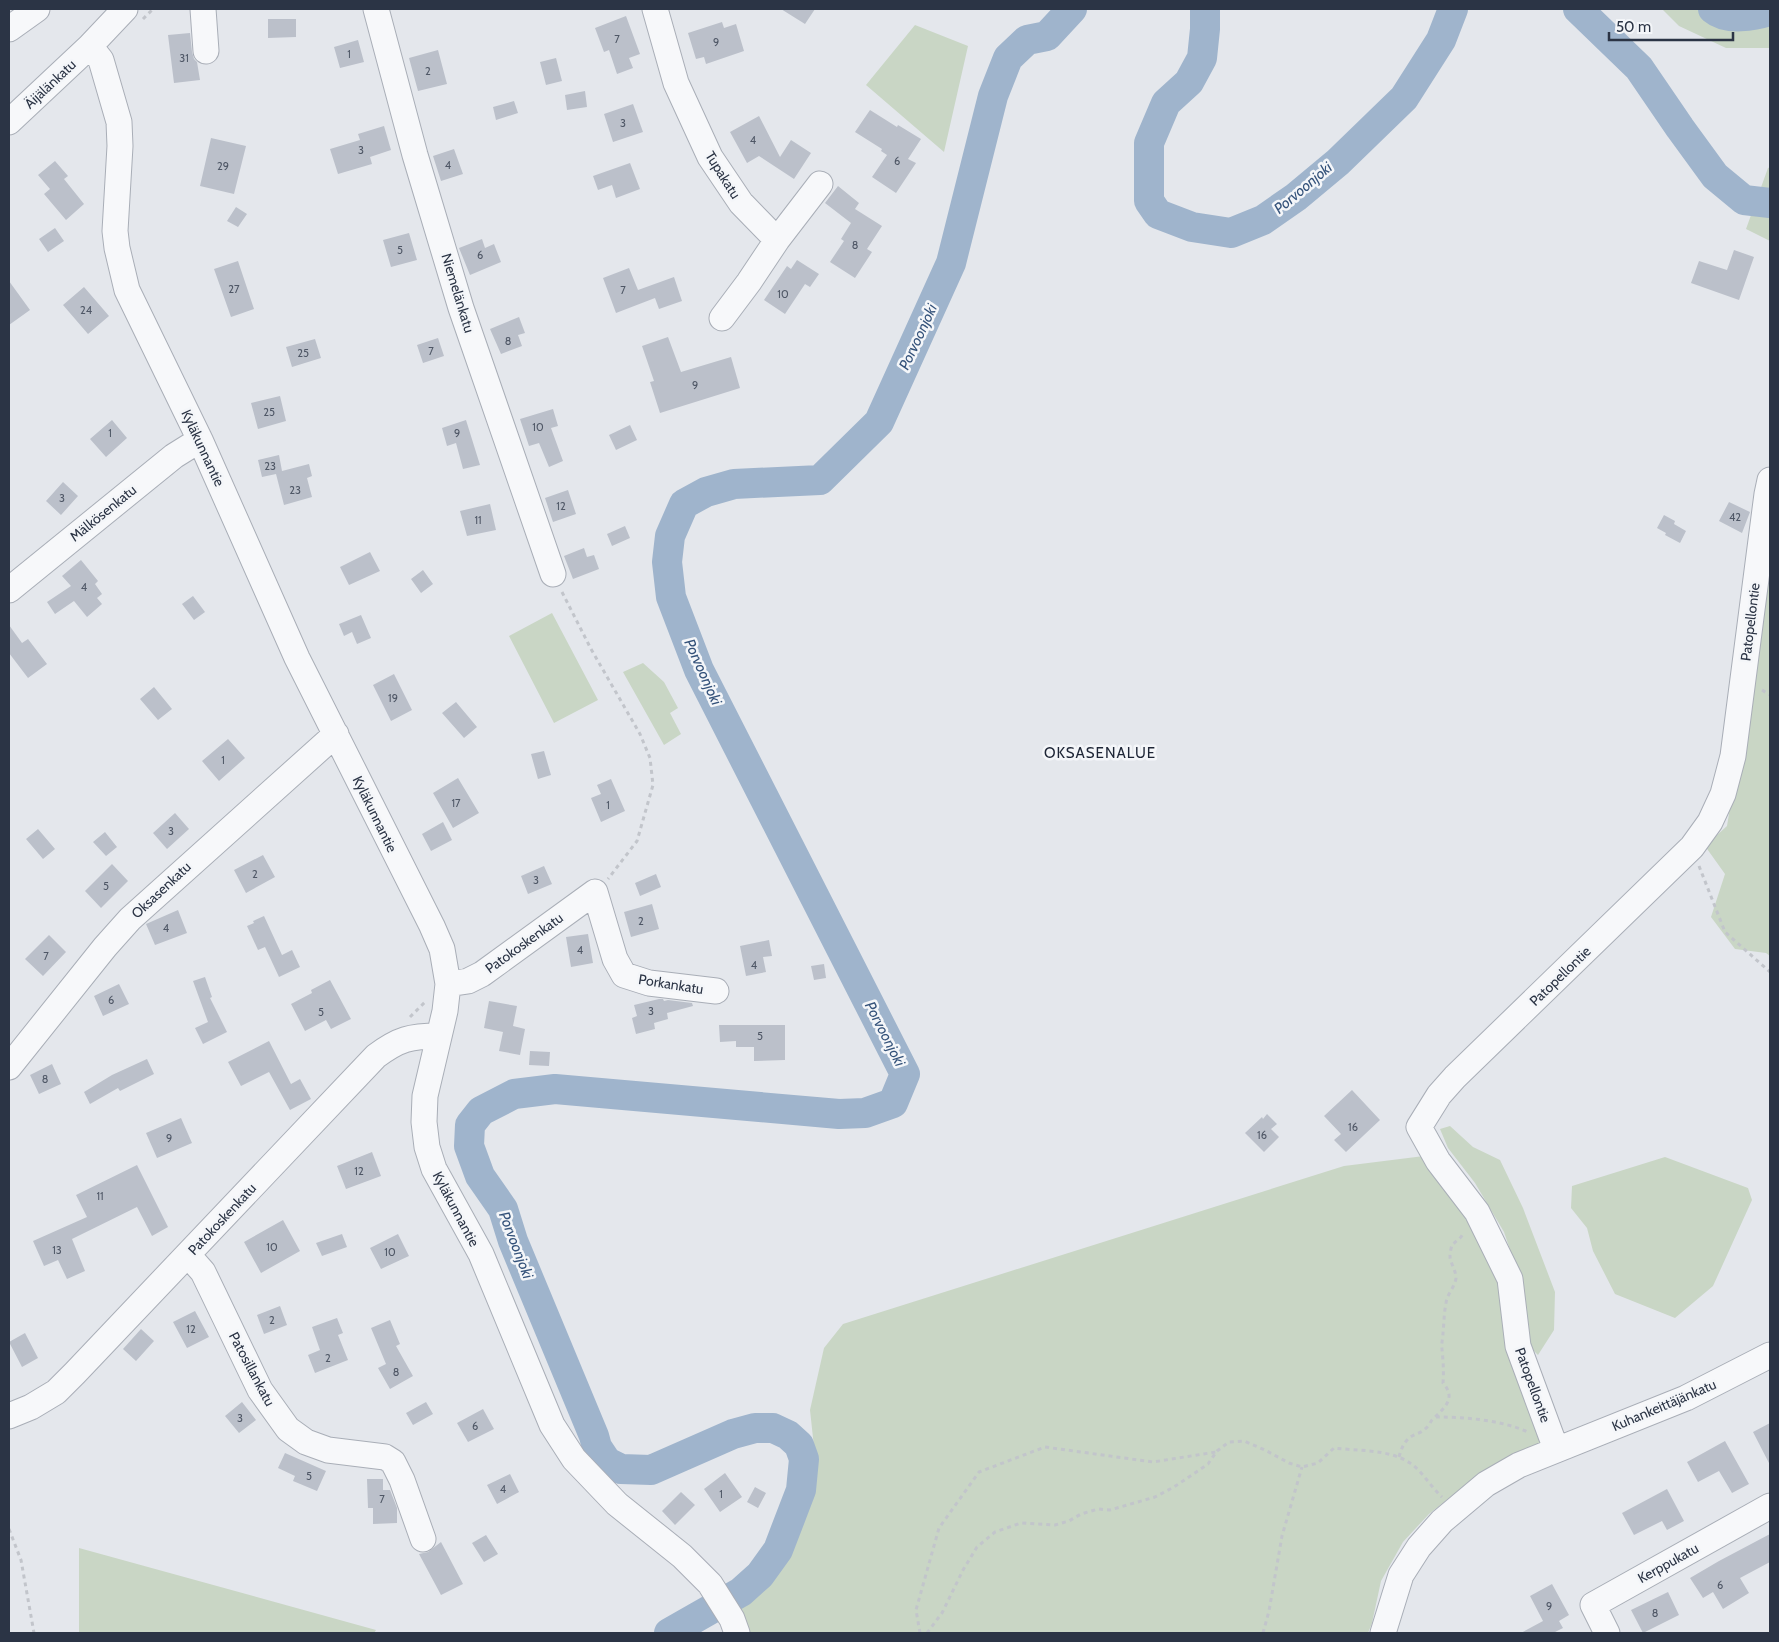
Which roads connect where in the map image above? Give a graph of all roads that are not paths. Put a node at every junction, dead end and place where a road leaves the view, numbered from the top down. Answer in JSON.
{"nodes":[{"id":1,"x":38,"y":9,"type":"edge"},
{"id":2,"x":125,"y":9,"type":"edge"},
{"id":3,"x":203,"y":9,"type":"edge"},
{"id":4,"x":376,"y":9,"type":"edge"},
{"id":5,"x":655,"y":9,"type":"edge"},
{"id":6,"x":9,"y":29,"type":"edge"},
{"id":7,"x":90,"y":46,"type":"junction"},
{"id":8,"x":206,"y":51,"type":"dead end"},
{"id":9,"x":9,"y":122,"type":"edge"},
{"id":10,"x":820,"y":184,"type":"dead end"},
{"id":11,"x":777,"y":240,"type":"junction"},
{"id":12,"x":722,"y":318,"type":"dead end"},
{"id":13,"x":202,"y":442,"type":"junction"},
{"id":14,"x":1770,"y":480,"type":"edge"},
{"id":15,"x":553,"y":574,"type":"road end"},
{"id":16,"x":9,"y":590,"type":"edge"},
{"id":17,"x":336,"y":734,"type":"junction"},
{"id":18,"x":595,"y":892,"type":"joint"},
{"id":19,"x":448,"y":984,"type":"junction"},
{"id":20,"x":716,"y":990,"type":"dead end"},
{"id":21,"x":439,"y":1036,"type":"junction"},
{"id":22,"x":9,"y":1066,"type":"edge"},
{"id":23,"x":188,"y":1254,"type":"junction"},
{"id":24,"x":1770,"y":1355,"type":"edge"},
{"id":25,"x":9,"y":1416,"type":"edge"},
{"id":26,"x":1555,"y":1446,"type":"junction"},
{"id":27,"x":1770,"y":1506,"type":"edge"},
{"id":28,"x":423,"y":1539,"type":"dead end"},
{"id":29,"x":734,"y":1626,"type":"edge"},
{"id":30,"x":1383,"y":1633,"type":"edge"},
{"id":31,"x":1607,"y":1633,"type":"edge"}],
"edges":[{"from":1,"to":6,"type":"street"},
{"from":2,"to":7,"type":"street"},
{"from":3,"to":8,"type":"street"},
{"from":4,"to":15,"type":"street","name":"Niemelänkatu"},
{"from":5,"to":11,"type":"street","name":"Tupakatu"},
{"from":7,"to":9,"type":"street","name":"Äijälänkatu"},
{"from":7,"to":13,"type":"street","name":"Kyläkunnantie"},
{"from":10,"to":11,"type":"street"},
{"from":11,"to":12,"type":"street"},
{"from":13,"to":16,"type":"street","name":"Mälkösenkatu"},
{"from":13,"to":17,"type":"street","name":"Kyläkunnantie"},
{"from":14,"to":26,"type":"street","name":"Patopellontie"},
{"from":17,"to":19,"type":"street","name":"Kyläkunnantie"},
{"from":17,"to":22,"type":"street","name":"Oksasenkatu"},
{"from":18,"to":19,"type":"street","name":"Patokoskenkatu"},
{"from":18,"to":20,"type":"street","name":"Porkankatu"},
{"from":19,"to":21,"type":"street","name":"Kyläkunnantie"},
{"from":21,"to":23,"type":"street","name":"Patokoskenkatu"},
{"from":21,"to":29,"type":"street","name":"Kyläkunnantie"},
{"from":23,"to":25,"type":"street","name":"Patokoskenkatu"},
{"from":23,"to":28,"type":"street","name":"Patosillankatu"},
{"from":24,"to":26,"type":"street","name":"Kuhankeittäjänkatu"},
{"from":26,"to":30,"type":"street","name":"Kuhankeittäjänkatu"},
{"from":27,"to":31,"type":"street","name":"Kerppukatu"}]}
